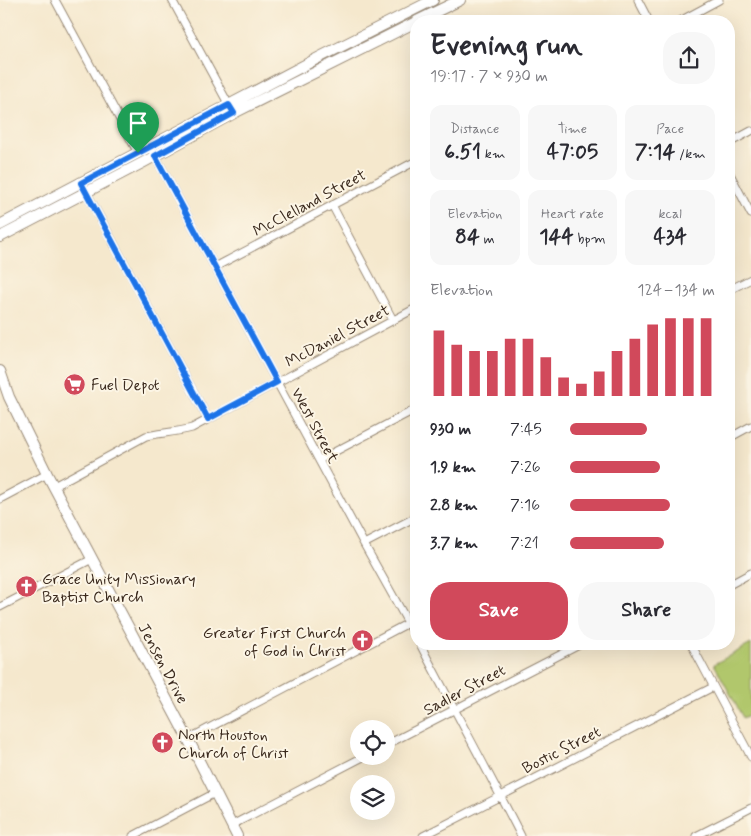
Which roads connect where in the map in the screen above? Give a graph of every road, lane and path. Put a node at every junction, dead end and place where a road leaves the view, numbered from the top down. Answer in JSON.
{"nodes":[{"id":1,"x":55,"y":0,"type":"edge"},
{"id":2,"x":172,"y":0,"type":"edge"},
{"id":3,"x":433,"y":0,"type":"edge"},
{"id":4,"x":460,"y":0,"type":"edge"},
{"id":5,"x":638,"y":0,"type":"edge"},
{"id":6,"x":719,"y":0,"type":"edge"},
{"id":7,"x":421,"y":6,"type":"junction"},
{"id":8,"x":420,"y":15,"type":"edge"},
{"id":9,"x":430,"y":15,"type":"edge"},
{"id":10,"x":646,"y":15,"type":"edge"},
{"id":11,"x":691,"y":15,"type":"edge"},
{"id":12,"x":410,"y":25,"type":"edge"},
{"id":13,"x":324,"y":55,"type":"junction"},
{"id":14,"x":330,"y":65,"type":"junction"},
{"id":15,"x":231,"y":109,"type":"junction"},
{"id":16,"x":751,"y":131,"type":"edge"},
{"id":17,"x":735,"y":140,"type":"edge"},
{"id":18,"x":152,"y":151,"type":"junction"},
{"id":19,"x":138,"y":153,"type":"junction"},
{"id":20,"x":410,"y":164,"type":"edge"},
{"id":21,"x":735,"y":183,"type":"edge"},
{"id":22,"x":84,"y":188,"type":"junction"},
{"id":23,"x":332,"y":205,"type":"junction"},
{"id":24,"x":35,"y":213,"type":"junction"},
{"id":25,"x":751,"y":214,"type":"edge"},
{"id":26,"x":0,"y":225,"type":"edge"},
{"id":27,"x":0,"y":237,"type":"edge"},
{"id":28,"x":215,"y":267,"type":"junction"},
{"id":29,"x":751,"y":278,"type":"edge"},
{"id":30,"x":735,"y":287,"type":"edge"},
{"id":31,"x":410,"y":311,"type":"edge"},
{"id":32,"x":392,"y":320,"type":"junction"},
{"id":33,"x":0,"y":371,"type":"edge"},
{"id":34,"x":277,"y":382,"type":"junction"},
{"id":35,"x":0,"y":384,"type":"edge"},
{"id":36,"x":10,"y":397,"type":"junction"},
{"id":37,"x":410,"y":412,"type":"edge"},
{"id":38,"x":208,"y":419,"type":"junction"},
{"id":39,"x":751,"y":426,"type":"edge"},
{"id":40,"x":735,"y":435,"type":"edge"},
{"id":41,"x":319,"y":460,"type":"junction"},
{"id":42,"x":48,"y":474,"type":"junction"},
{"id":43,"x":54,"y":486,"type":"junction"},
{"id":44,"x":0,"y":499,"type":"edge"},
{"id":45,"x":410,"y":520,"type":"edge"},
{"id":46,"x":364,"y":544,"type":"junction"},
{"id":47,"x":92,"y":559,"type":"junction"},
{"id":48,"x":751,"y":573,"type":"edge"},
{"id":49,"x":735,"y":582,"type":"edge"},
{"id":50,"x":0,"y":607,"type":"edge"},
{"id":51,"x":409,"y":623,"type":"joint"},
{"id":52,"x":423,"y":650,"type":"edge"},
{"id":53,"x":569,"y":650,"type":"edge"},
{"id":54,"x":694,"y":650,"type":"edge"},
{"id":55,"x":713,"y":687,"type":"junction"},
{"id":56,"x":454,"y":710,"type":"junction"},
{"id":57,"x":188,"y":739,"type":"junction"},
{"id":58,"x":395,"y":740,"type":"edge"},
{"id":59,"x":751,"y":757,"type":"edge"},
{"id":60,"x":350,"y":764,"type":"edge"},
{"id":61,"x":215,"y":793,"type":"junction"},
{"id":62,"x":501,"y":795,"type":"junction"},
{"id":63,"x":751,"y":808,"type":"edge"},
{"id":64,"x":232,"y":825,"type":"junction"},
{"id":65,"x":133,"y":836,"type":"edge"},
{"id":66,"x":237,"y":836,"type":"edge"},
{"id":67,"x":423,"y":836,"type":"edge"},
{"id":68,"x":521,"y":836,"type":"edge"},
{"id":69,"x":696,"y":836,"type":"edge"}],
"edges":[{"from":1,"to":19,"type":"street"},
{"from":2,"to":15,"type":"street"},
{"from":3,"to":7,"type":"main road"},
{"from":4,"to":9,"type":"main road"},
{"from":5,"to":10,"type":"street"},
{"from":6,"to":11,"type":"street"},
{"from":7,"to":8,"type":"main road"},
{"from":7,"to":13,"type":"main road"},
{"from":12,"to":14,"type":"main road"},
{"from":13,"to":14,"type":"main road"},
{"from":13,"to":15,"type":"main road"},
{"from":14,"to":15,"type":"main road"},
{"from":15,"to":18,"type":"main road"},
{"from":16,"to":17,"type":"street"},
{"from":18,"to":19,"type":"main road"},
{"from":18,"to":22,"type":"main road"},
{"from":18,"to":28,"type":"street","name":"West Street"},
{"from":19,"to":22,"type":"main road"},
{"from":20,"to":23,"type":"street","name":"McClelland Street"},
{"from":21,"to":25,"type":"street"},
{"from":22,"to":24,"type":"main road"},
{"from":22,"to":38,"type":"street"},
{"from":23,"to":28,"type":"street","name":"McClelland Street"},
{"from":23,"to":32,"type":"street"},
{"from":24,"to":26,"type":"main road"},
{"from":24,"to":27,"type":"main road"},
{"from":28,"to":34,"type":"street","name":"West Street"},
{"from":29,"to":30,"type":"street"},
{"from":31,"to":32,"type":"street","name":"McDaniel Street"},
{"from":32,"to":34,"type":"street","name":"McDaniel Street"},
{"from":33,"to":36,"type":"main road","name":"Jensen Drive"},
{"from":34,"to":38,"type":"street","name":"McDaniel Street"},
{"from":34,"to":41,"type":"street","name":"West Street"},
{"from":35,"to":36,"type":"main road","name":"Jensen Drive"},
{"from":36,"to":42,"type":"main road","name":"Jensen Drive"},
{"from":37,"to":41,"type":"street"},
{"from":38,"to":43,"type":"street","name":"McDaniel Street"},
{"from":39,"to":40,"type":"street"},
{"from":41,"to":46,"type":"street","name":"West Street"},
{"from":42,"to":43,"type":"main road","name":"Jensen Drive"},
{"from":42,"to":44,"type":"street"},
{"from":43,"to":47,"type":"main road","name":"Jensen Drive"},
{"from":45,"to":46,"type":"street"},
{"from":46,"to":51,"type":"street","name":"West Street"},
{"from":47,"to":50,"type":"street"},
{"from":47,"to":57,"type":"main road","name":"Jensen Drive"},
{"from":48,"to":49,"type":"street"},
{"from":51,"to":57,"type":"street"},
{"from":52,"to":56,"type":"street"},
{"from":53,"to":56,"type":"street","name":"Sadler Street"},
{"from":54,"to":55,"type":"street"},
{"from":55,"to":59,"type":"street"},
{"from":55,"to":62,"type":"street","name":"Bostic Street"},
{"from":56,"to":58,"type":"street","name":"Sadler Street"},
{"from":56,"to":62,"type":"street"},
{"from":57,"to":61,"type":"main road","name":"Jensen Drive"},
{"from":60,"to":64,"type":"street"},
{"from":61,"to":64,"type":"main road","name":"Jensen Drive"},
{"from":61,"to":65,"type":"street"},
{"from":62,"to":67,"type":"street","name":"Bostic Street"},
{"from":62,"to":68,"type":"street"},
{"from":63,"to":69,"type":"street"},
{"from":64,"to":66,"type":"main road","name":"Jensen Drive"}]}
